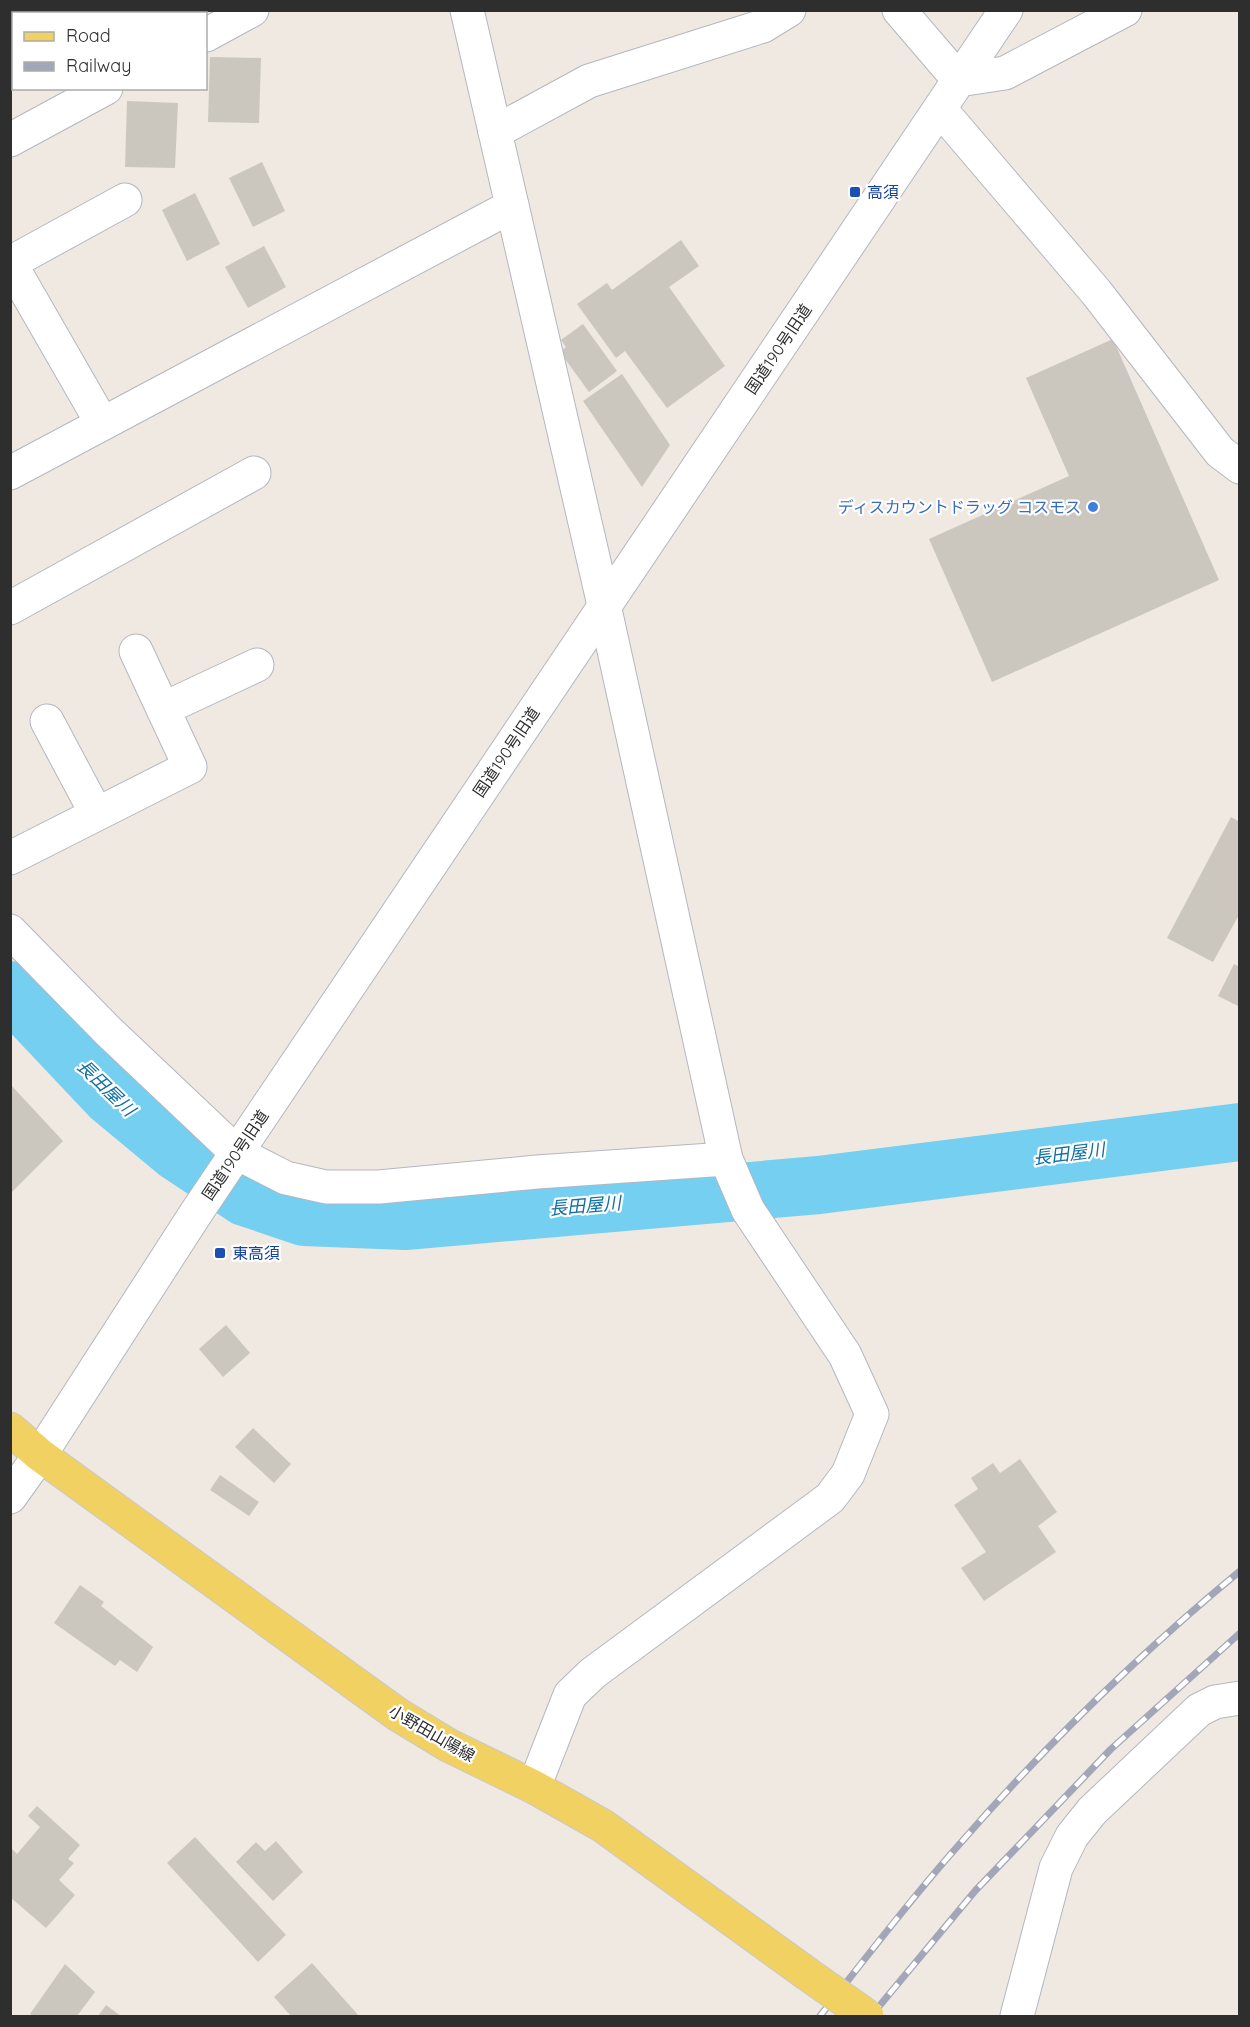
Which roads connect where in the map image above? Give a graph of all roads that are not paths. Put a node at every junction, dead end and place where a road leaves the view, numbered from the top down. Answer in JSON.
{"nodes":[{"id":1,"x":252,"y":10,"type":"edge"},
{"id":2,"x":467,"y":10,"type":"edge"},
{"id":3,"x":789,"y":10,"type":"edge"},
{"id":4,"x":899,"y":10,"type":"edge"},
{"id":5,"x":1006,"y":10,"type":"edge"},
{"id":6,"x":1125,"y":10,"type":"edge"},
{"id":7,"x":207,"y":34,"type":"edge"},
{"id":8,"x":959,"y":80,"type":"junction"},
{"id":9,"x":102,"y":90,"type":"edge"},
{"id":10,"x":940,"y":109,"type":"junction"},
{"id":11,"x":495,"y":132,"type":"junction"},
{"id":12,"x":10,"y":140,"type":"edge"},
{"id":13,"x":125,"y":200,"type":"dead end"},
{"id":14,"x":512,"y":206,"type":"junction"},
{"id":15,"x":10,"y":263,"type":"edge"},
{"id":16,"x":102,"y":423,"type":"junction"},
{"id":17,"x":1239,"y":467,"type":"edge"},
{"id":18,"x":10,"y":472,"type":"edge"},
{"id":19,"x":254,"y":473,"type":"dead end"},
{"id":20,"x":604,"y":605,"type":"junction"},
{"id":21,"x":10,"y":608,"type":"edge"},
{"id":22,"x":136,"y":651,"type":"dead end"},
{"id":23,"x":257,"y":665,"type":"dead end"},
{"id":24,"x":163,"y":709,"type":"junction"},
{"id":25,"x":47,"y":721,"type":"dead end"},
{"id":26,"x":96,"y":813,"type":"junction"},
{"id":27,"x":10,"y":858,"type":"edge"},
{"id":28,"x":10,"y":931,"type":"edge"},
{"id":29,"x":234,"y":1156,"type":"junction"},
{"id":30,"x":728,"y":1163,"type":"junction"},
{"id":31,"x":10,"y":1429,"type":"edge"},
{"id":32,"x":40,"y":1455,"type":"junction"},
{"id":33,"x":10,"y":1497,"type":"edge"},
{"id":34,"x":1239,"y":1698,"type":"edge"},
{"id":35,"x":534,"y":1787,"type":"junction"},
{"id":36,"x":867,"y":2016,"type":"edge"},
{"id":37,"x":1017,"y":2016,"type":"edge"}],
"edges":[{"from":1,"to":7,"type":"street"},
{"from":2,"to":11,"type":"street"},
{"from":3,"to":11,"type":"street"},
{"from":4,"to":8,"type":"street"},
{"from":5,"to":8,"type":"street","name":"国道190号旧道"},
{"from":6,"to":8,"type":"street"},
{"from":8,"to":10,"type":"street","name":"国道190号旧道"},
{"from":9,"to":12,"type":"street"},
{"from":10,"to":17,"type":"street"},
{"from":10,"to":20,"type":"street","name":"国道190号旧道"},
{"from":11,"to":14,"type":"street"},
{"from":13,"to":15,"type":"street"},
{"from":14,"to":16,"type":"street"},
{"from":14,"to":20,"type":"street"},
{"from":15,"to":16,"type":"street"},
{"from":16,"to":18,"type":"street"},
{"from":19,"to":21,"type":"street"},
{"from":20,"to":29,"type":"street","name":"国道190号旧道"},
{"from":20,"to":30,"type":"street"},
{"from":22,"to":24,"type":"street"},
{"from":23,"to":24,"type":"street"},
{"from":24,"to":26,"type":"street"},
{"from":25,"to":26,"type":"street"},
{"from":26,"to":27,"type":"street"},
{"from":28,"to":29,"type":"street"},
{"from":29,"to":30,"type":"street"},
{"from":29,"to":32,"type":"street","name":"国道190号旧道"},
{"from":30,"to":35,"type":"street"},
{"from":31,"to":32,"type":"main road","name":"小野田山陽線"},
{"from":32,"to":33,"type":"street","name":"国道190号旧道"},
{"from":32,"to":35,"type":"main road","name":"小野田山陽線"},
{"from":34,"to":37,"type":"street"},
{"from":35,"to":36,"type":"main road","name":"小野田山陽線","bridge":true}]}
